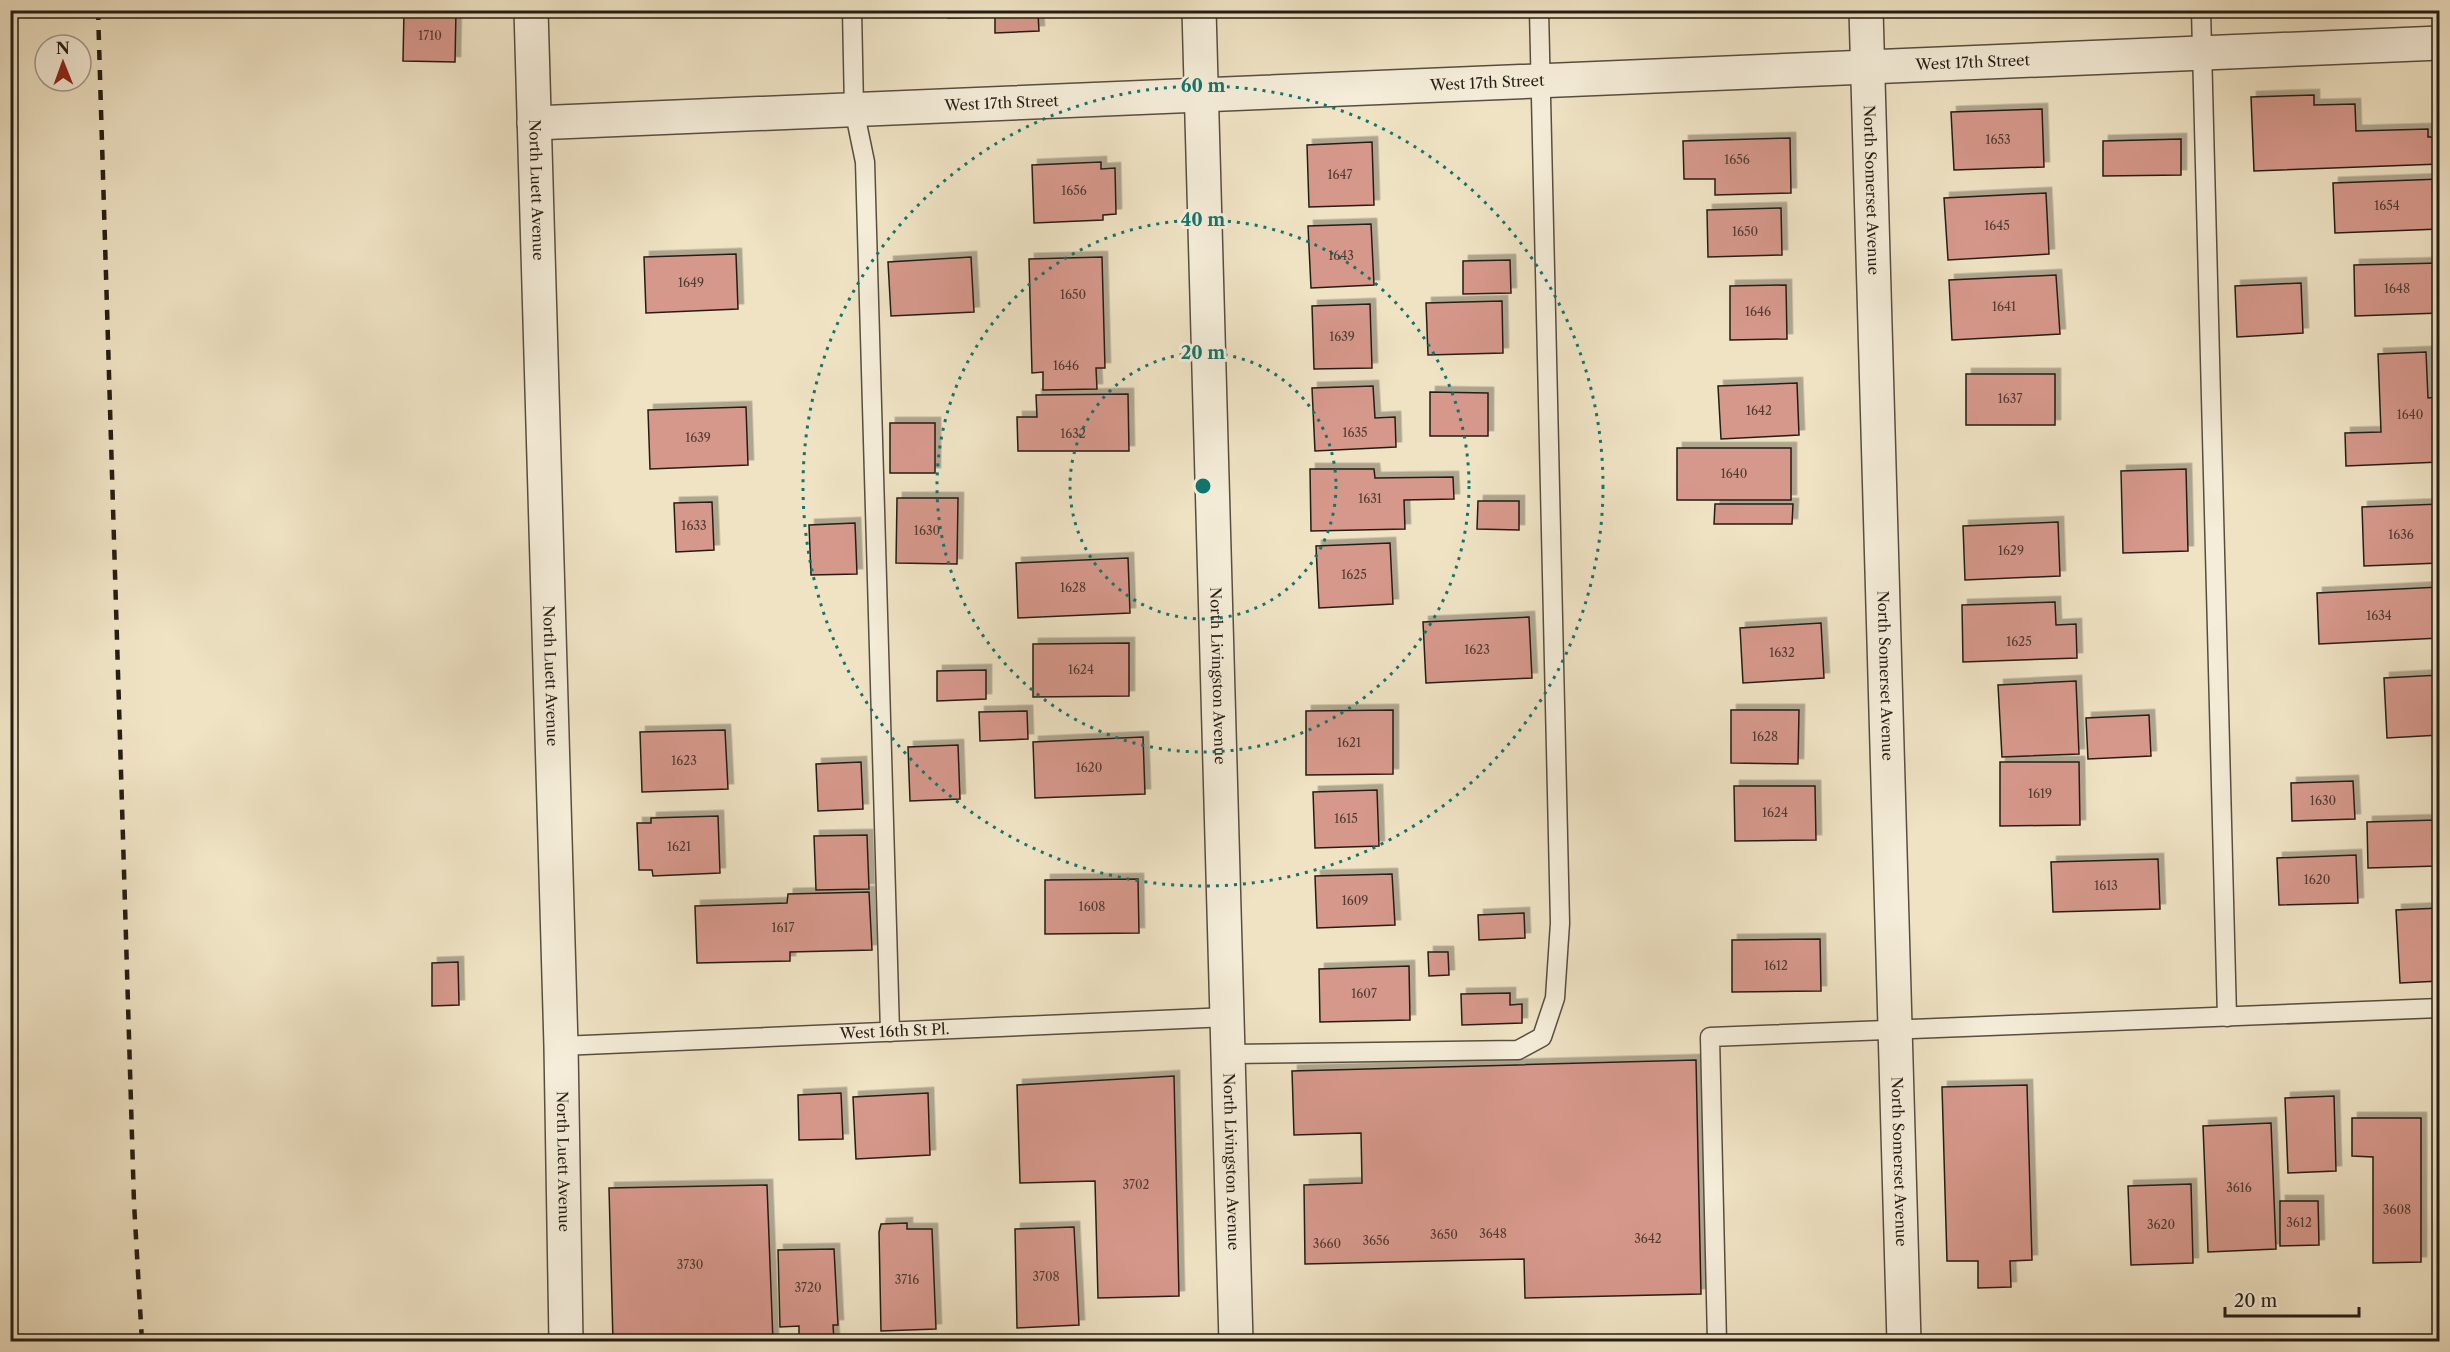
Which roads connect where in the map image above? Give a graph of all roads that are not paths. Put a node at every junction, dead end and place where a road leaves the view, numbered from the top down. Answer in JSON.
{"nodes":[{"id":1,"x":531,"y":10,"type":"edge"},
{"id":2,"x":852,"y":10,"type":"edge"},
{"id":3,"x":1199,"y":10,"type":"edge"},
{"id":4,"x":1539,"y":10,"type":"edge"},
{"id":5,"x":1866,"y":10,"type":"edge"},
{"id":6,"x":2201,"y":10,"type":"edge"},
{"id":7,"x":2439,"y":43,"type":"edge"},
{"id":8,"x":2202,"y":53,"type":"junction"},
{"id":9,"x":1868,"y":68,"type":"junction"},
{"id":10,"x":1541,"y":81,"type":"junction"},
{"id":11,"x":1201,"y":94,"type":"junction"},
{"id":12,"x":854,"y":109,"type":"junction"},
{"id":13,"x":534,"y":123,"type":"junction"},
{"id":14,"x":2439,"y":1008,"type":"edge"},
{"id":15,"x":1228,"y":1017,"type":"junction"},
{"id":16,"x":2227,"y":1017,"type":"junction"},
{"id":17,"x":1896,"y":1031,"type":"junction"},
{"id":18,"x":890,"y":1032,"type":"junction"},
{"id":19,"x":561,"y":1046,"type":"junction"},
{"id":20,"x":1229,"y":1054,"type":"junction"},
{"id":21,"x":566,"y":1341,"type":"edge"},
{"id":22,"x":1236,"y":1341,"type":"edge"},
{"id":23,"x":1717,"y":1341,"type":"edge"},
{"id":24,"x":1904,"y":1341,"type":"edge"}],
"edges":[{"from":1,"to":13,"type":"street","name":"North Luett Avenue"},
{"from":2,"to":12,"type":"lane"},
{"from":3,"to":11,"type":"street","name":"North Livingston Avenue"},
{"from":4,"to":10,"type":"lane"},
{"from":5,"to":9,"type":"street","name":"North Somerset Avenue"},
{"from":6,"to":8,"type":"lane"},
{"from":7,"to":8,"type":"street","name":"West 17th Street"},
{"from":8,"to":9,"type":"street","name":"West 17th Street"},
{"from":8,"to":16,"type":"lane"},
{"from":9,"to":10,"type":"street","name":"West 17th Street"},
{"from":9,"to":17,"type":"street","name":"North Somerset Avenue"},
{"from":10,"to":11,"type":"street","name":"West 17th Street"},
{"from":10,"to":20,"type":"lane"},
{"from":11,"to":12,"type":"street","name":"West 17th Street"},
{"from":11,"to":15,"type":"street","name":"North Livingston Avenue"},
{"from":12,"to":13,"type":"street","name":"West 17th Street"},
{"from":12,"to":18,"type":"lane"},
{"from":13,"to":19,"type":"street","name":"North Luett Avenue"},
{"from":14,"to":16,"type":"lane"},
{"from":15,"to":18,"type":"lane","name":"West 16th St Pl."},
{"from":15,"to":20,"type":"street","name":"North Livingston Avenue"},
{"from":16,"to":17,"type":"lane"},
{"from":17,"to":23,"type":"lane"},
{"from":17,"to":24,"type":"street","name":"North Somerset Avenue"},
{"from":18,"to":19,"type":"lane","name":"West 16th St Pl."},
{"from":19,"to":21,"type":"street","name":"North Luett Avenue"},
{"from":20,"to":22,"type":"street","name":"North Livingston Avenue"}]}
